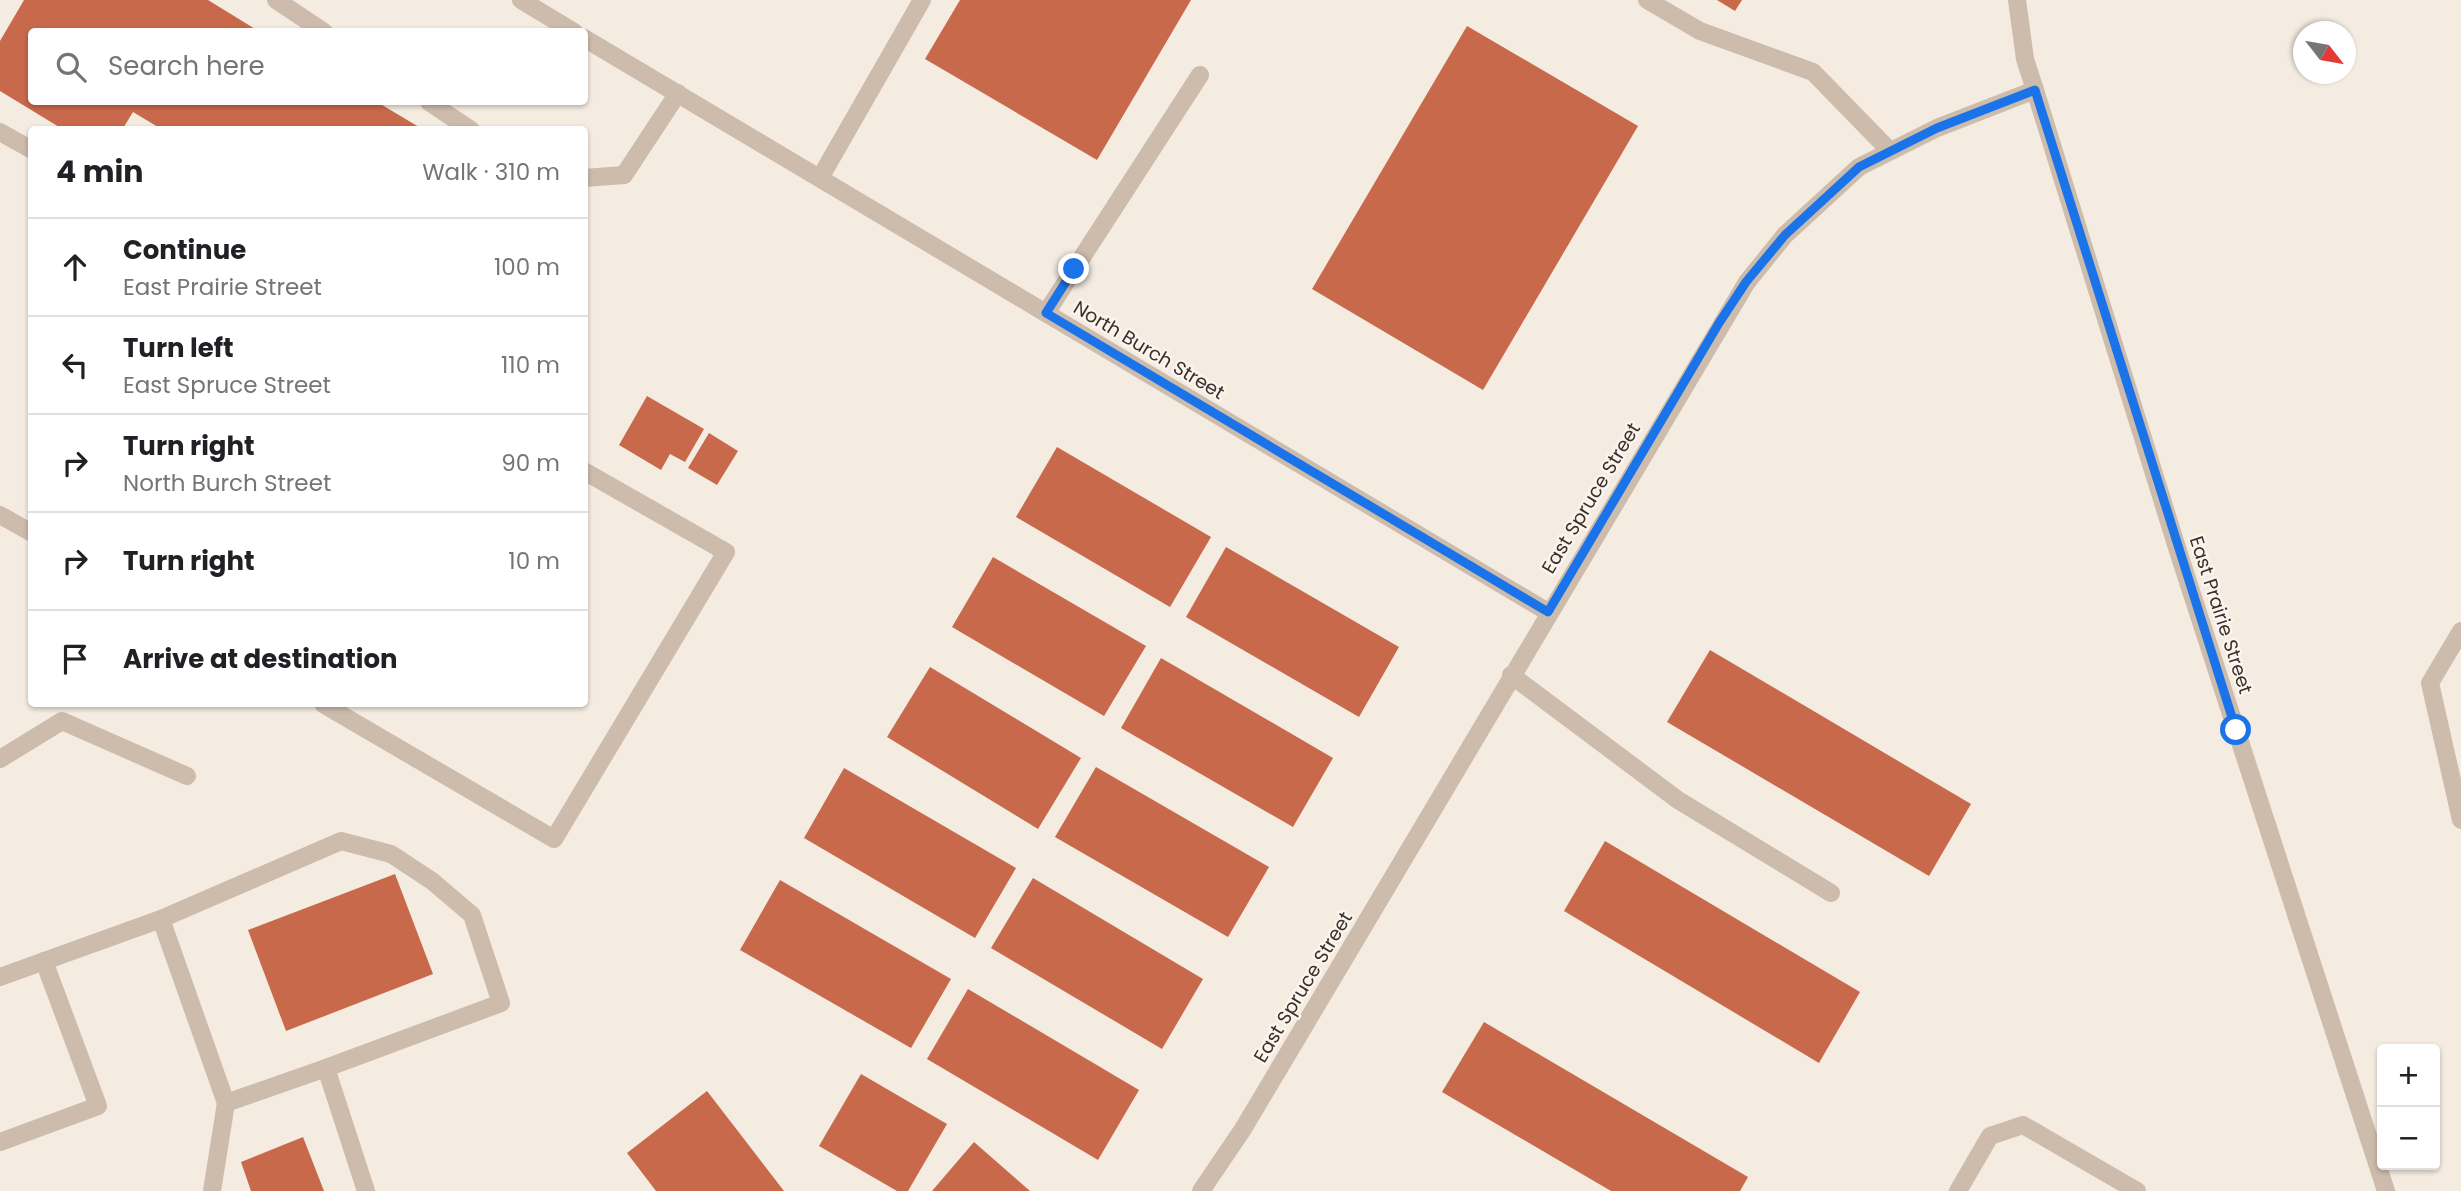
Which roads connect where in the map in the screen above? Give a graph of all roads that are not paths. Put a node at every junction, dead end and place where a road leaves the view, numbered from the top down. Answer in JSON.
{"nodes":[{"id":1,"x":276,"y":0,"type":"edge"},
{"id":2,"x":522,"y":0,"type":"edge"},
{"id":3,"x":922,"y":0,"type":"edge"},
{"id":4,"x":1647,"y":0,"type":"edge"},
{"id":5,"x":2017,"y":0,"type":"edge"},
{"id":6,"x":318,"y":28,"type":"edge"},
{"id":7,"x":568,"y":28,"type":"edge"},
{"id":8,"x":588,"y":40,"type":"edge"},
{"id":9,"x":1200,"y":75,"type":"dead end"},
{"id":10,"x":2035,"y":90,"type":"junction"},
{"id":11,"x":678,"y":93,"type":"junction"},
{"id":12,"x":434,"y":105,"type":"edge"},
{"id":13,"x":465,"y":126,"type":"edge"},
{"id":14,"x":0,"y":132,"type":"edge"},
{"id":15,"x":28,"y":148,"type":"edge"},
{"id":16,"x":1890,"y":151,"type":"junction"},
{"id":17,"x":588,"y":178,"type":"edge"},
{"id":18,"x":820,"y":178,"type":"junction"},
{"id":19,"x":1046,"y":313,"type":"junction"},
{"id":20,"x":588,"y":473,"type":"edge"},
{"id":21,"x":0,"y":515,"type":"edge"},
{"id":22,"x":28,"y":531,"type":"edge"},
{"id":23,"x":1548,"y":612,"type":"junction"},
{"id":24,"x":2461,"y":631,"type":"edge"},
{"id":25,"x":1511,"y":675,"type":"junction"},
{"id":26,"x":328,"y":707,"type":"edge"},
{"id":27,"x":0,"y":759,"type":"edge"},
{"id":28,"x":187,"y":776,"type":"dead end"},
{"id":29,"x":2461,"y":820,"type":"edge"},
{"id":30,"x":1831,"y":894,"type":"dead end"},
{"id":31,"x":162,"y":919,"type":"junction"},
{"id":32,"x":44,"y":961,"type":"junction"},
{"id":33,"x":0,"y":977,"type":"edge"},
{"id":34,"x":326,"y":1068,"type":"junction"},
{"id":35,"x":226,"y":1103,"type":"junction"},
{"id":36,"x":0,"y":1142,"type":"edge"},
{"id":37,"x":212,"y":1191,"type":"edge"},
{"id":38,"x":366,"y":1191,"type":"edge"},
{"id":39,"x":1201,"y":1191,"type":"edge"},
{"id":40,"x":1958,"y":1191,"type":"edge"},
{"id":41,"x":2137,"y":1191,"type":"edge"},
{"id":42,"x":2386,"y":1191,"type":"edge"}],
"edges":[{"from":1,"to":6,"type":"street"},
{"from":2,"to":7,"type":"street"},
{"from":3,"to":18,"type":"street"},
{"from":4,"to":16,"type":"street"},
{"from":5,"to":10,"type":"street"},
{"from":8,"to":11,"type":"street","name":"North Burch Street"},
{"from":9,"to":19,"type":"street"},
{"from":10,"to":16,"type":"street","name":"East Spruce Street"},
{"from":10,"to":42,"type":"street","name":"East Prairie Street"},
{"from":11,"to":17,"type":"street"},
{"from":11,"to":18,"type":"street","name":"North Burch Street"},
{"from":12,"to":13,"type":"street"},
{"from":14,"to":15,"type":"street"},
{"from":16,"to":23,"type":"street","name":"East Spruce Street"},
{"from":18,"to":19,"type":"street","name":"North Burch Street"},
{"from":19,"to":23,"type":"street","name":"North Burch Street"},
{"from":20,"to":26,"type":"street"},
{"from":21,"to":22,"type":"street"},
{"from":23,"to":25,"type":"street","name":"East Spruce Street"},
{"from":24,"to":29,"type":"street"},
{"from":25,"to":30,"type":"street"},
{"from":25,"to":39,"type":"street","name":"East Spruce Street"},
{"from":27,"to":28,"type":"street"},
{"from":31,"to":32,"type":"street"},
{"from":31,"to":34,"type":"street"},
{"from":31,"to":35,"type":"street"},
{"from":32,"to":33,"type":"street"},
{"from":32,"to":36,"type":"street"},
{"from":34,"to":35,"type":"street"},
{"from":34,"to":38,"type":"street"},
{"from":35,"to":37,"type":"street"},
{"from":40,"to":41,"type":"street"}]}
